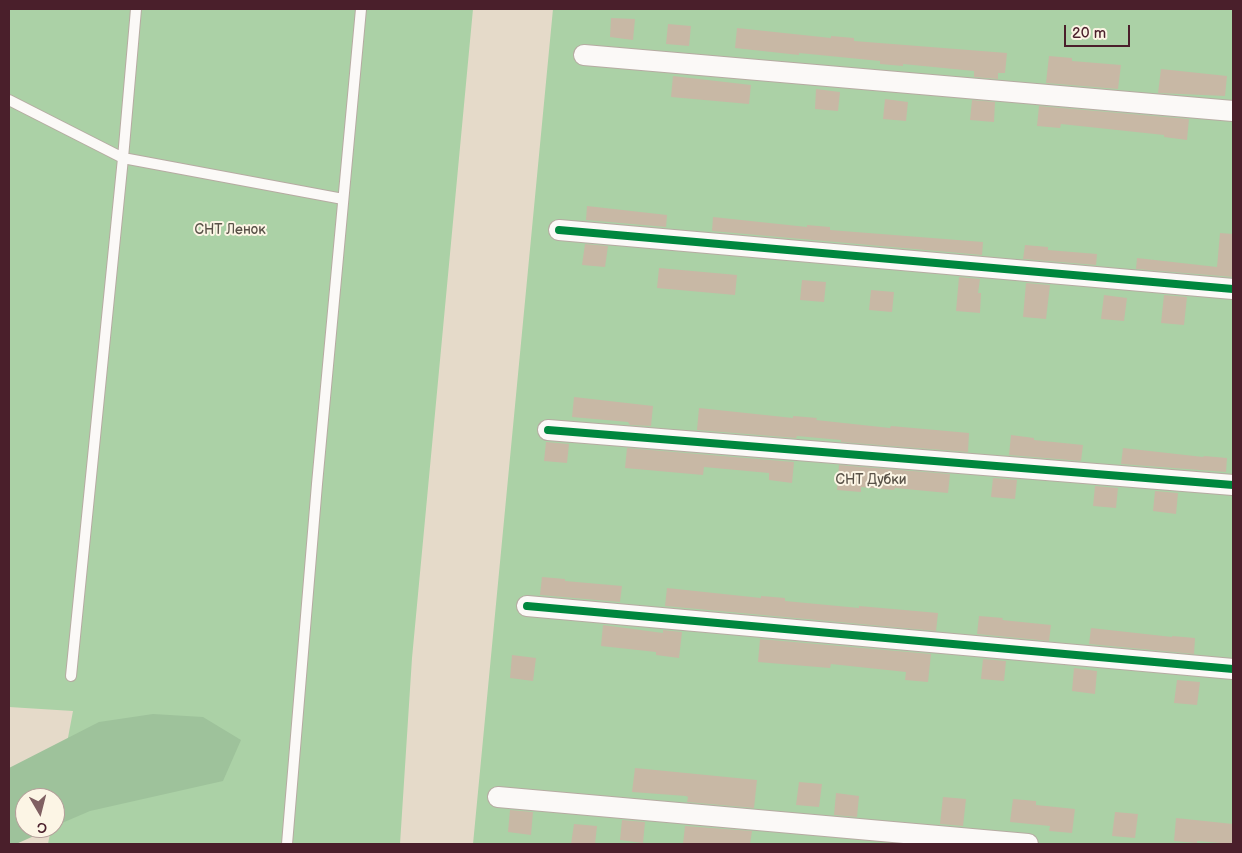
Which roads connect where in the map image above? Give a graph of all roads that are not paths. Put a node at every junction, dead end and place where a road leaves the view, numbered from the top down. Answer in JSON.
{"nodes":[{"id":1,"x":136,"y":9,"type":"edge"},
{"id":2,"x":361,"y":9,"type":"edge"},
{"id":3,"x":584,"y":55,"type":"dead end"},
{"id":4,"x":9,"y":100,"type":"edge"},
{"id":5,"x":1233,"y":111,"type":"edge"},
{"id":6,"x":123,"y":158,"type":"junction"},
{"id":7,"x":343,"y":199,"type":"junction"},
{"id":8,"x":559,"y":230,"type":"dead end"},
{"id":9,"x":1233,"y":289,"type":"edge"},
{"id":10,"x":548,"y":430,"type":"dead end"},
{"id":11,"x":1233,"y":485,"type":"edge"},
{"id":12,"x":527,"y":606,"type":"dead end"},
{"id":13,"x":1233,"y":669,"type":"edge"},
{"id":14,"x":71,"y":676,"type":"dead end"},
{"id":15,"x":498,"y":797,"type":"dead end"},
{"id":16,"x":287,"y":844,"type":"edge"},
{"id":17,"x":1028,"y":844,"type":"edge"}],
"edges":[{"from":1,"to":6,"type":"lane"},
{"from":2,"to":7,"type":"lane"},
{"from":3,"to":5,"type":"street"},
{"from":4,"to":6,"type":"lane"},
{"from":6,"to":7,"type":"lane"},
{"from":6,"to":14,"type":"lane"},
{"from":7,"to":16,"type":"lane"},
{"from":8,"to":9,"type":"street"},
{"from":10,"to":11,"type":"street"},
{"from":12,"to":13,"type":"street"},
{"from":15,"to":17,"type":"street"}]}
